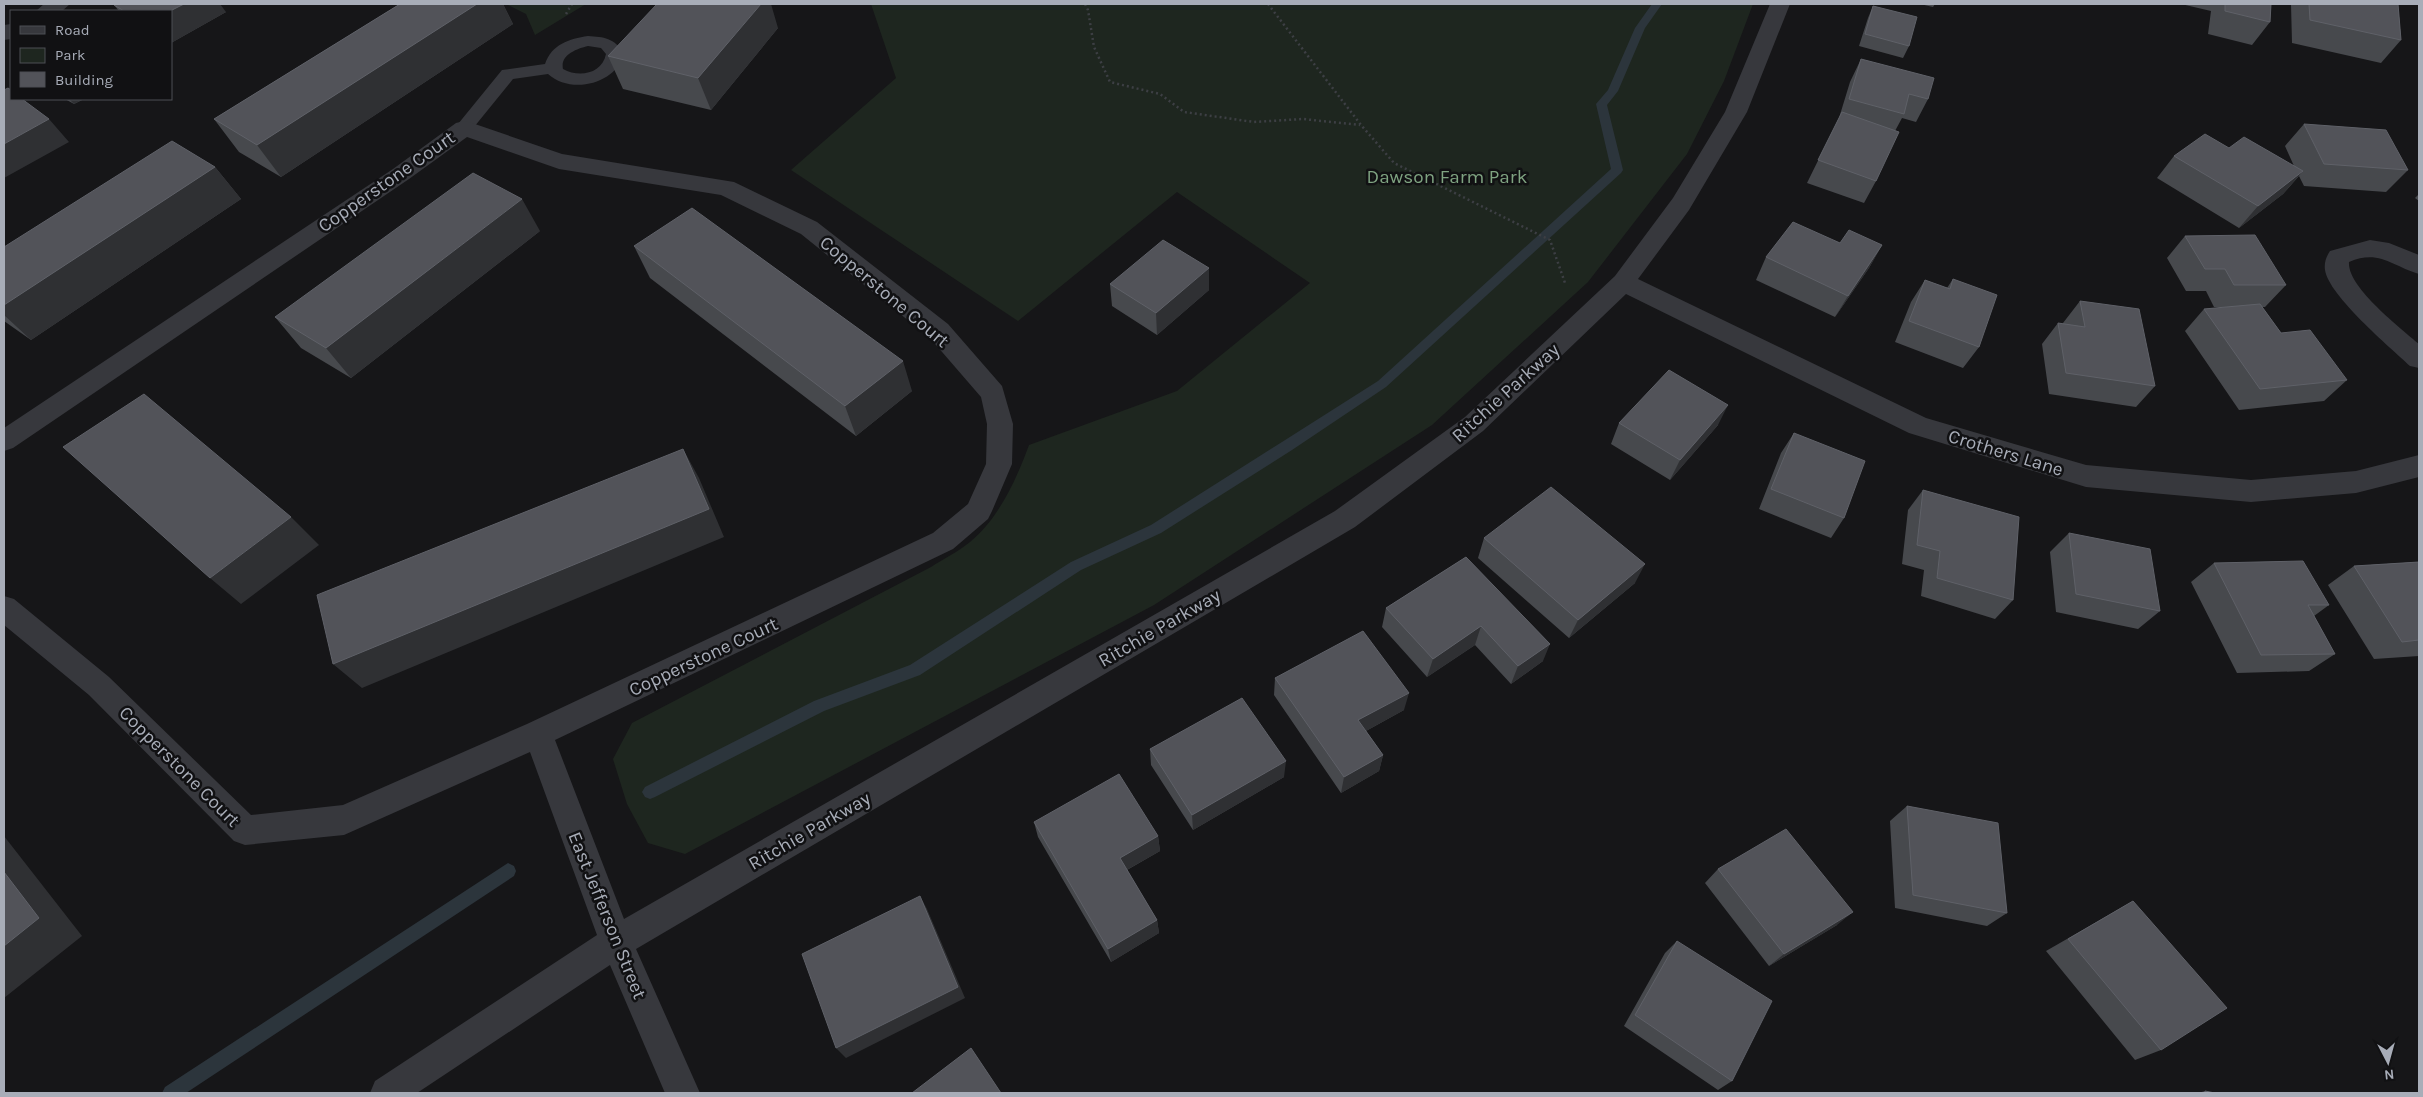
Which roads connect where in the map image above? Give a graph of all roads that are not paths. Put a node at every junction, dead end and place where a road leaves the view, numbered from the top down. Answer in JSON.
{"nodes":[{"id":1,"x":60,"y":4,"type":"edge"},
{"id":2,"x":1780,"y":4,"type":"edge"},
{"id":3,"x":48,"y":10,"type":"edge"},
{"id":4,"x":554,"y":68,"type":"dead end"},
{"id":5,"x":464,"y":128,"type":"junction"},
{"id":6,"x":2419,"y":265,"type":"edge"},
{"id":7,"x":1623,"y":282,"type":"junction"},
{"id":8,"x":2419,"y":359,"type":"edge"},
{"id":9,"x":4,"y":441,"type":"edge"},
{"id":10,"x":2419,"y":466,"type":"edge"},
{"id":11,"x":4,"y":608,"type":"edge"},
{"id":12,"x":538,"y":734,"type":"junction"},
{"id":13,"x":616,"y":942,"type":"junction"},
{"id":14,"x":387,"y":1093,"type":"edge"},
{"id":15,"x":683,"y":1093,"type":"edge"}],
"edges":[{"from":1,"to":3,"type":"street"},
{"from":2,"to":7,"type":"street","name":"Ritchie Parkway"},
{"from":4,"to":5,"type":"lane"},
{"from":5,"to":9,"type":"street","name":"Copperstone Court"},
{"from":5,"to":12,"type":"street","name":"Copperstone Court"},
{"from":6,"to":8,"type":"street"},
{"from":7,"to":10,"type":"street","name":"Crothers Lane"},
{"from":7,"to":13,"type":"street","name":"Ritchie Parkway"},
{"from":11,"to":12,"type":"street","name":"Copperstone Court"},
{"from":12,"to":13,"type":"street","name":"East Jefferson Street"},
{"from":13,"to":14,"type":"street","name":"Ritchie Parkway"},
{"from":13,"to":15,"type":"street","name":"East Jefferson Street"}]}
